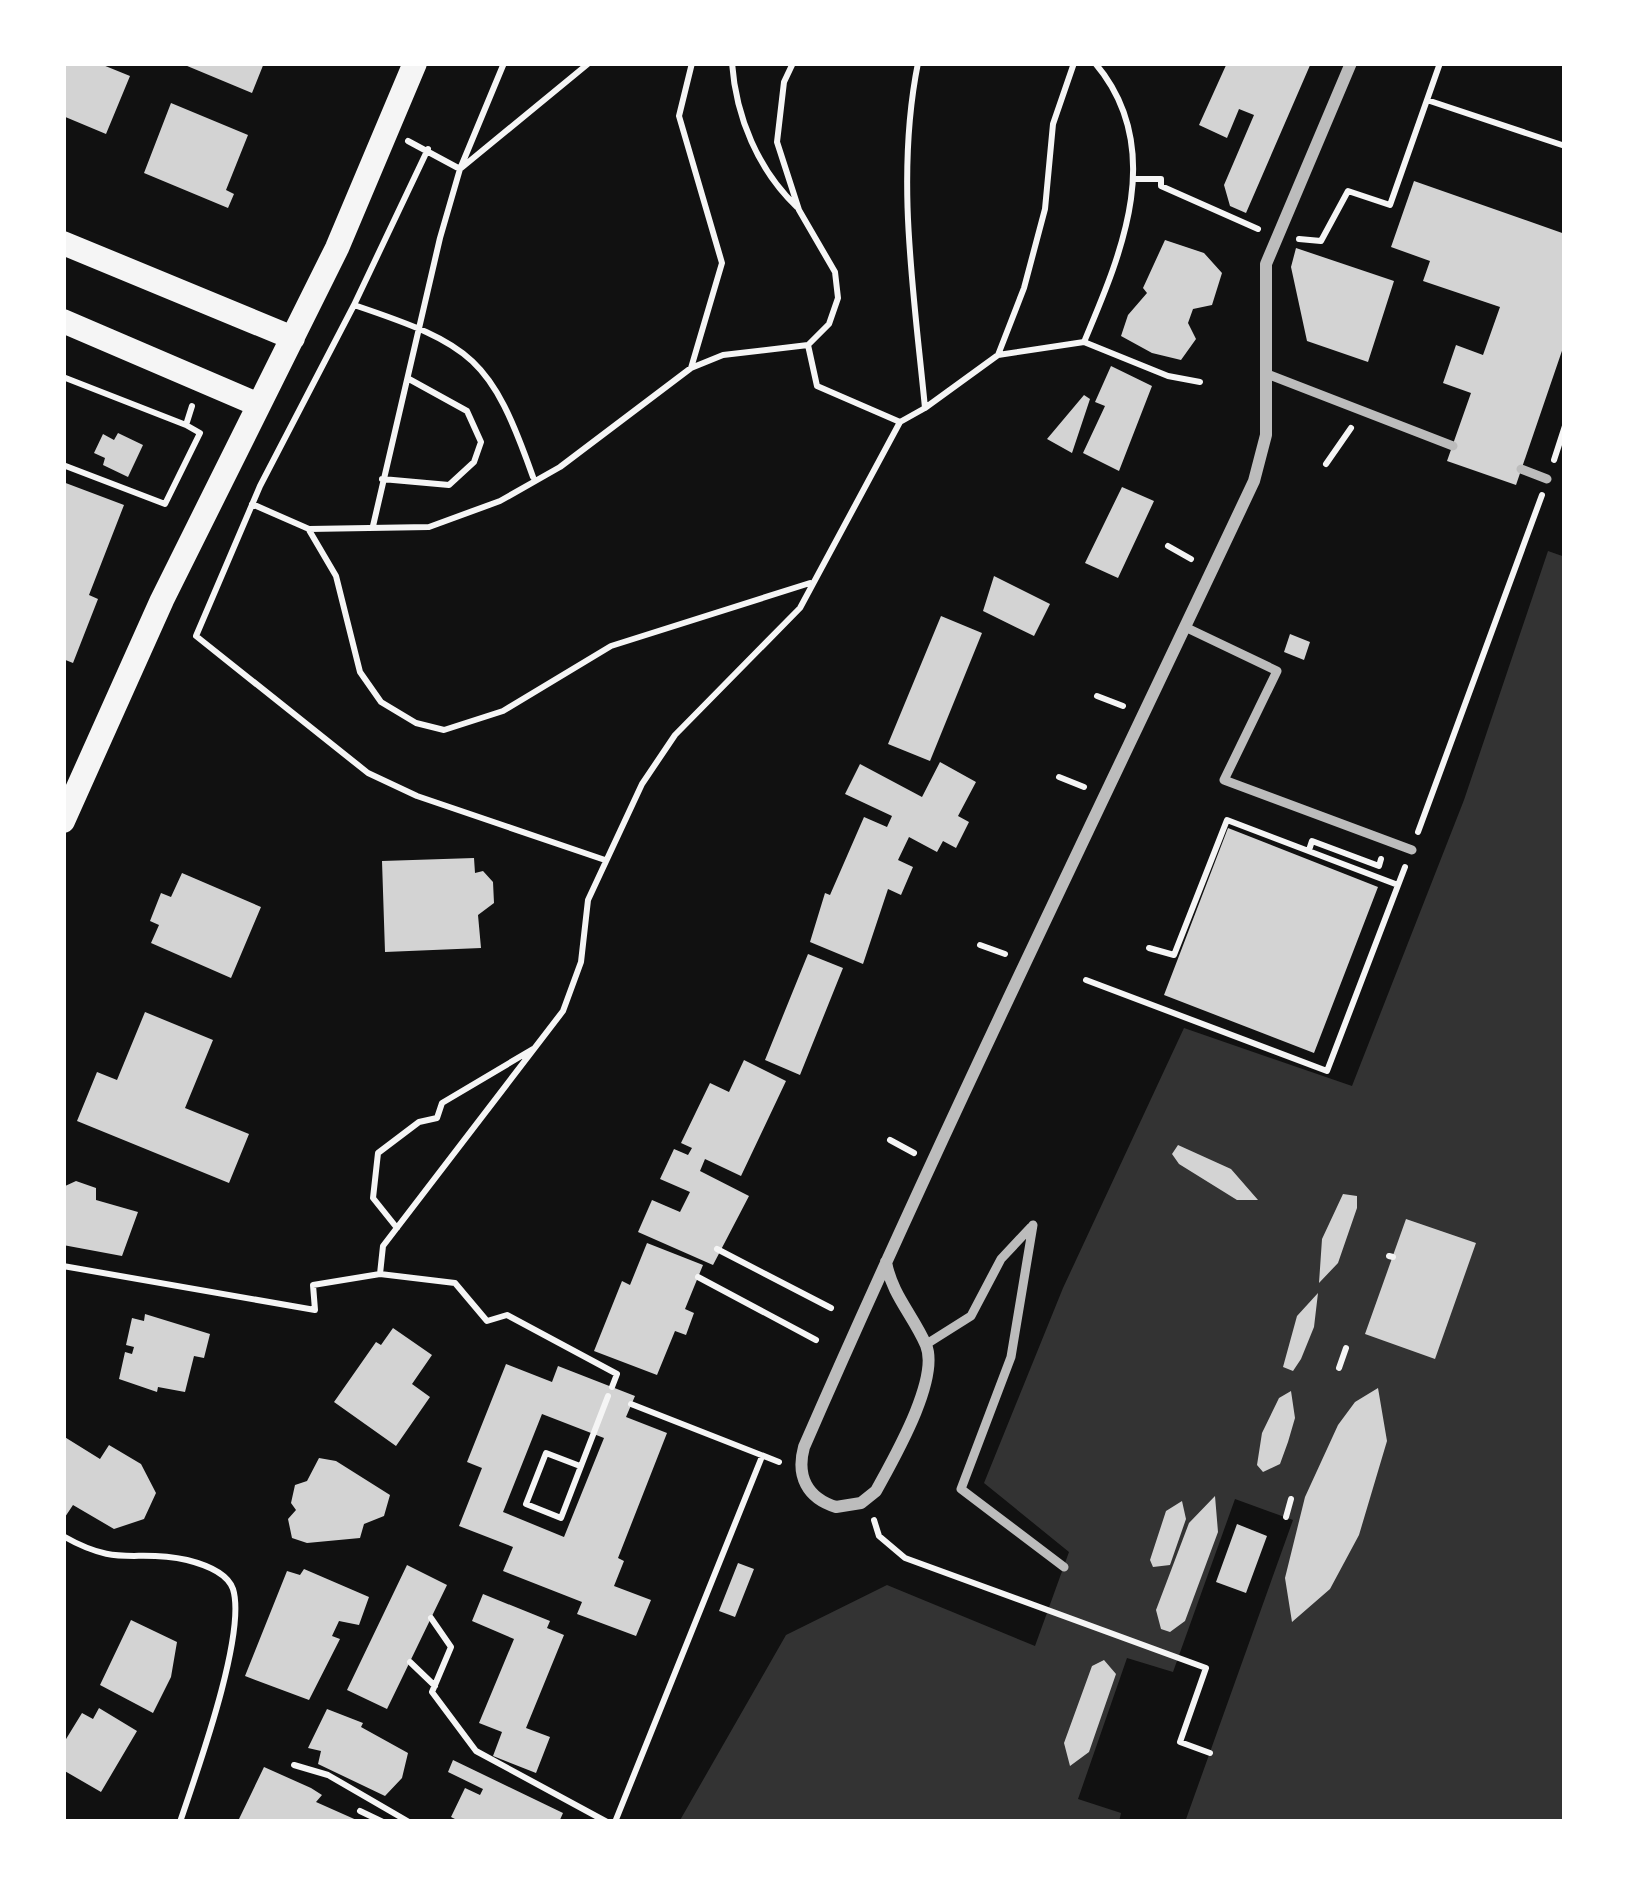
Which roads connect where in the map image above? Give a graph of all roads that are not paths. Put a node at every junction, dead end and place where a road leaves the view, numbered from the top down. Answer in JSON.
{"nodes":[{"id":1,"x":415,"y":63,"type":"edge"},
{"id":2,"x":1351,"y":63,"type":"edge"},
{"id":3,"x":63,"y":243,"type":"edge"},
{"id":4,"x":63,"y":321,"type":"edge"},
{"id":5,"x":293,"y":338,"type":"junction"},
{"id":6,"x":1267,"y":374,"type":"junction"},
{"id":7,"x":259,"y":405,"type":"junction"},
{"id":8,"x":1453,"y":446,"type":"dead end"},
{"id":9,"x":1521,"y":469,"type":"dead end"},
{"id":10,"x":1547,"y":479,"type":"road end"},
{"id":11,"x":1185,"y":627,"type":"junction"},
{"id":12,"x":63,"y":821,"type":"edge"},
{"id":13,"x":1412,"y":850,"type":"road end"},
{"id":14,"x":886,"y":1262,"type":"junction"},
{"id":15,"x":926,"y":1345,"type":"junction"},
{"id":16,"x":1064,"y":1567,"type":"dead end"}],
"edges":[{"from":1,"to":5,"type":"main road"},
{"from":2,"to":6,"type":"street"},
{"from":3,"to":5,"type":"main road"},
{"from":4,"to":7,"type":"main road"},
{"from":5,"to":7,"type":"main road"},
{"from":6,"to":8,"type":"lane"},
{"from":6,"to":11,"type":"street"},
{"from":7,"to":12,"type":"main road"},
{"from":9,"to":10,"type":"lane"},
{"from":11,"to":13,"type":"lane"},
{"from":11,"to":14,"type":"street"},
{"from":14,"to":15,"type":"street"},
{"from":14,"to":15,"type":"street"},
{"from":15,"to":16,"type":"lane"}]}
